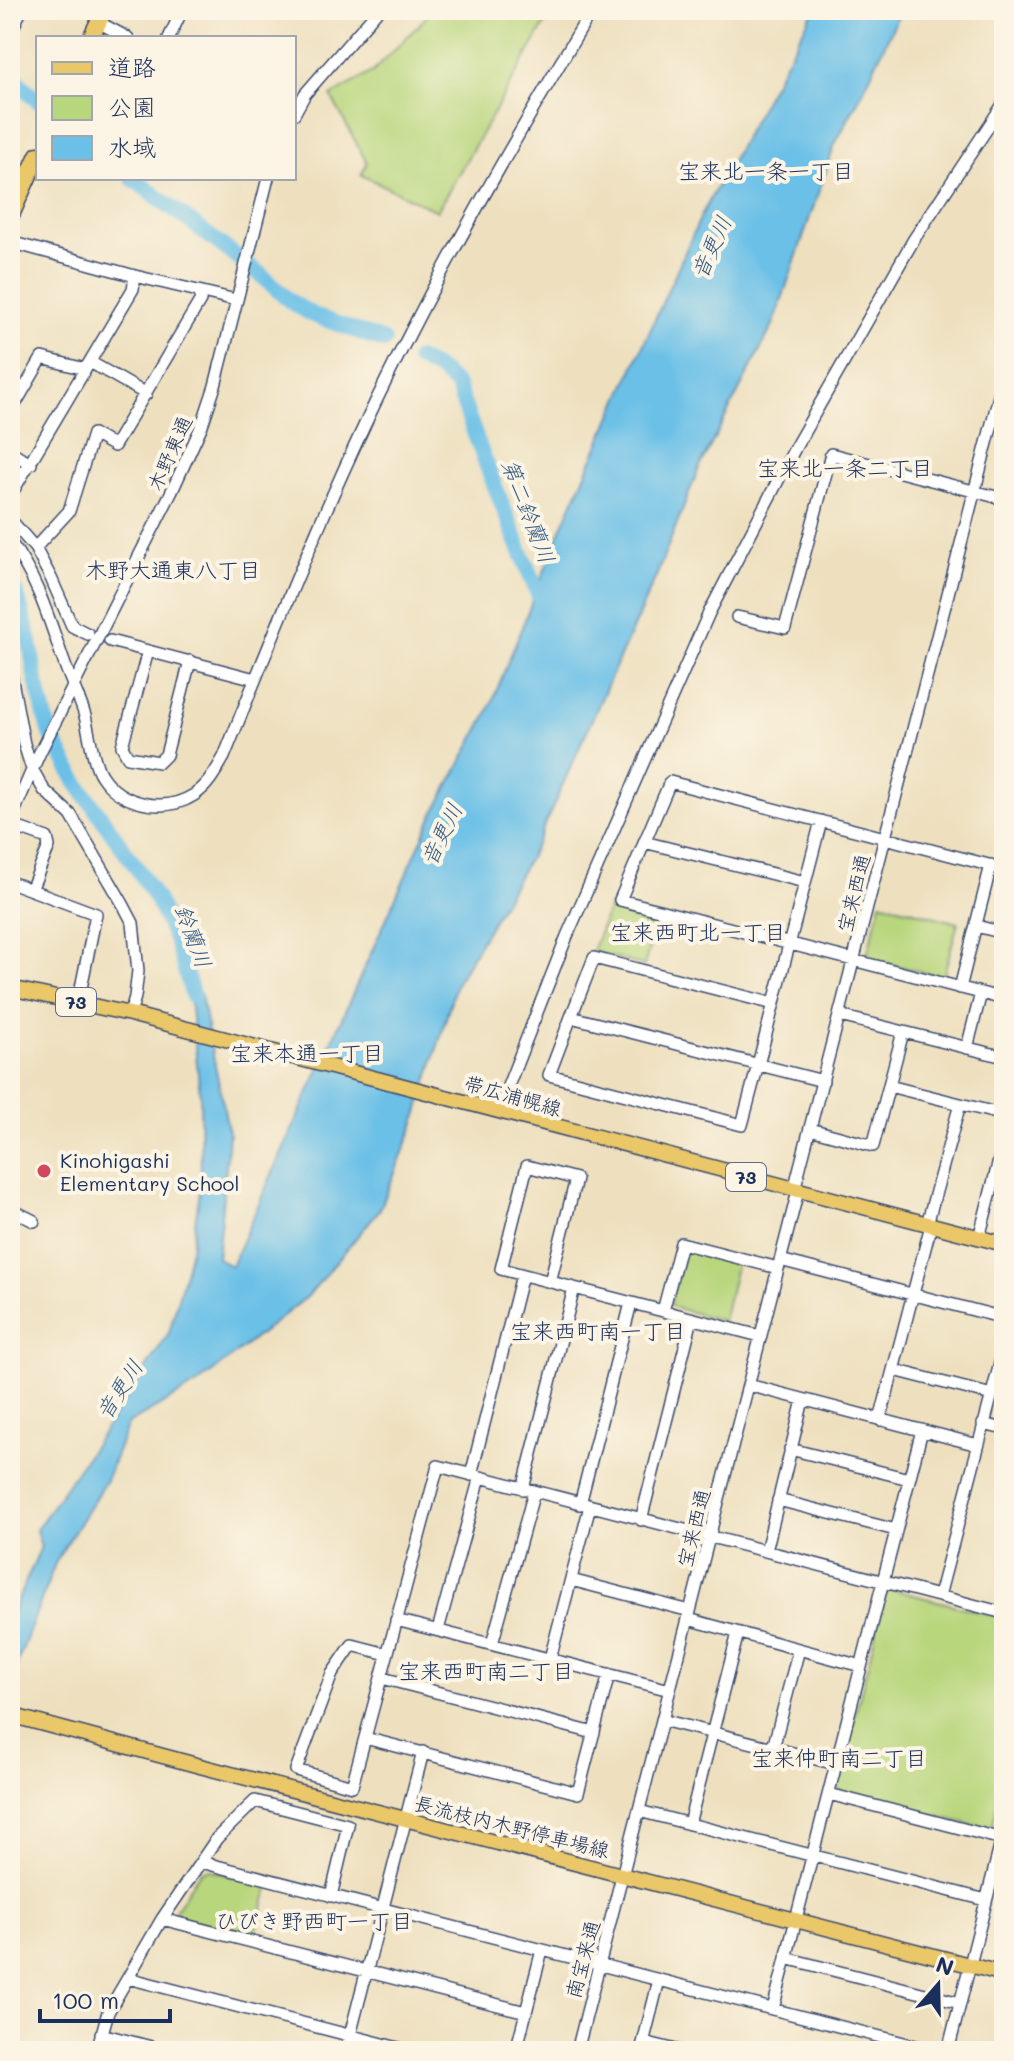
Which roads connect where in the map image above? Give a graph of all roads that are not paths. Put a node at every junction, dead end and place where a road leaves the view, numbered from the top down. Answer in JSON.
{"nodes":[{"id":1,"x":21,"y":10,"type":"edge"},
{"id":2,"x":182,"y":10,"type":"edge"},
{"id":3,"x":378,"y":10,"type":"edge"},
{"id":4,"x":592,"y":10,"type":"edge"},
{"id":5,"x":101,"y":16,"type":"edge"},
{"id":6,"x":10,"y":34,"type":"edge"},
{"id":7,"x":92,"y":36,"type":"edge"},
{"id":8,"x":126,"y":36,"type":"edge"},
{"id":9,"x":170,"y":36,"type":"edge"},
{"id":10,"x":1004,"y":103,"type":"edge"},
{"id":11,"x":296,"y":110,"type":"edge"},
{"id":12,"x":36,"y":159,"type":"edge"},
{"id":13,"x":267,"y":180,"type":"edge"},
{"id":14,"x":10,"y":217,"type":"edge"},
{"id":15,"x":10,"y":242,"type":"edge"},
{"id":16,"x":135,"y":276,"type":"junction"},
{"id":17,"x":201,"y":292,"type":"junction"},
{"id":18,"x":236,"y":300,"type":"junction"},
{"id":19,"x":88,"y":366,"type":"junction"},
{"id":20,"x":1004,"y":377,"type":"edge"},
{"id":21,"x":146,"y":394,"type":"junction"},
{"id":22,"x":10,"y":413,"type":"edge"},
{"id":23,"x":10,"y":451,"type":"edge"},
{"id":24,"x":31,"y":464,"type":"junction"},
{"id":25,"x":975,"y":491,"type":"junction"},
{"id":26,"x":10,"y":496,"type":"edge"},
{"id":27,"x":1004,"y":499,"type":"edge"},
{"id":28,"x":10,"y":519,"type":"edge"},
{"id":29,"x":10,"y":542,"type":"edge"},
{"id":30,"x":35,"y":548,"type":"junction"},
{"id":31,"x":737,"y":617,"type":"dead end"},
{"id":32,"x":88,"y":634,"type":"dead end"},
{"id":33,"x":110,"y":641,"type":"dead end"},
{"id":34,"x":148,"y":651,"type":"junction"},
{"id":35,"x":190,"y":661,"type":"junction"},
{"id":36,"x":10,"y":670,"type":"edge"},
{"id":37,"x":255,"y":679,"type":"junction"},
{"id":38,"x":73,"y":687,"type":"junction"},
{"id":39,"x":32,"y":769,"type":"junction"},
{"id":40,"x":11,"y":821,"type":"edge"},
{"id":41,"x":821,"y":821,"type":"junction"},
{"id":42,"x":886,"y":839,"type":"junction"},
{"id":43,"x":644,"y":842,"type":"junction"},
{"id":44,"x":991,"y":865,"type":"junction"},
{"id":45,"x":1004,"y":869,"type":"edge"},
{"id":46,"x":10,"y":882,"type":"edge"},
{"id":47,"x":805,"y":882,"type":"junction"},
{"id":48,"x":31,"y":890,"type":"junction"},
{"id":49,"x":976,"y":926,"type":"junction"},
{"id":50,"x":1004,"y":933,"type":"edge"},
{"id":51,"x":790,"y":944,"type":"junction"},
{"id":52,"x":854,"y":961,"type":"junction"},
{"id":53,"x":10,"y":988,"type":"edge"},
{"id":54,"x":960,"y":988,"type":"junction"},
{"id":55,"x":981,"y":993,"type":"junction"},
{"id":56,"x":1004,"y":999,"type":"edge"},
{"id":57,"x":78,"y":1003,"type":"junction"},
{"id":58,"x":774,"y":1004,"type":"junction"},
{"id":59,"x":136,"y":1016,"type":"junction"},
{"id":60,"x":840,"y":1016,"type":"junction"},
{"id":61,"x":571,"y":1017,"type":"junction"},
{"id":62,"x":903,"y":1032,"type":"junction"},
{"id":63,"x":967,"y":1048,"type":"junction"},
{"id":64,"x":1004,"y":1057,"type":"edge"},
{"id":65,"x":758,"y":1064,"type":"junction"},
{"id":66,"x":823,"y":1081,"type":"junction"},
{"id":67,"x":889,"y":1086,"type":"junction"},
{"id":68,"x":960,"y":1104,"type":"junction"},
{"id":69,"x":495,"y":1109,"type":"junction"},
{"id":70,"x":1004,"y":1115,"type":"edge"},
{"id":71,"x":810,"y":1129,"type":"junction"},
{"id":72,"x":1004,"y":1141,"type":"edge"},
{"id":73,"x":796,"y":1190,"type":"junction"},
{"id":74,"x":10,"y":1209,"type":"edge"},
{"id":75,"x":34,"y":1221,"type":"dead end"},
{"id":76,"x":929,"y":1225,"type":"junction"},
{"id":77,"x":979,"y":1238,"type":"junction"},
{"id":78,"x":1004,"y":1244,"type":"edge"},
{"id":79,"x":779,"y":1264,"type":"junction"},
{"id":80,"x":522,"y":1275,"type":"junction"},
{"id":81,"x":550,"y":1282,"type":"junction"},
{"id":82,"x":574,"y":1288,"type":"junction"},
{"id":83,"x":913,"y":1294,"type":"junction"},
{"id":84,"x":631,"y":1303,"type":"junction"},
{"id":85,"x":663,"y":1311,"type":"junction"},
{"id":86,"x":1004,"y":1318,"type":"edge"},
{"id":87,"x":692,"y":1319,"type":"junction"},
{"id":88,"x":760,"y":1336,"type":"junction"},
{"id":89,"x":1004,"y":1348,"type":"edge"},
{"id":90,"x":894,"y":1370,"type":"junction"},
{"id":91,"x":748,"y":1385,"type":"junction"},
{"id":92,"x":992,"y":1395,"type":"junction"},
{"id":93,"x":803,"y":1400,"type":"junction"},
{"id":94,"x":880,"y":1420,"type":"junction"},
{"id":95,"x":983,"y":1424,"type":"junction"},
{"id":96,"x":1004,"y":1429,"type":"edge"},
{"id":97,"x":922,"y":1430,"type":"junction"},
{"id":98,"x":978,"y":1445,"type":"junction"},
{"id":99,"x":790,"y":1449,"type":"junction"},
{"id":100,"x":476,"y":1476,"type":"junction"},
{"id":101,"x":909,"y":1479,"type":"junction"},
{"id":102,"x":528,"y":1490,"type":"junction"},
{"id":103,"x":778,"y":1500,"type":"junction"},
{"id":104,"x":585,"y":1505,"type":"junction"},
{"id":105,"x":641,"y":1520,"type":"junction"},
{"id":106,"x":896,"y":1530,"type":"junction"},
{"id":107,"x":709,"y":1537,"type":"junction"},
{"id":108,"x":766,"y":1551,"type":"junction"},
{"id":109,"x":571,"y":1580,"type":"junction"},
{"id":110,"x":884,"y":1582,"type":"junction"},
{"id":111,"x":939,"y":1596,"type":"junction"},
{"id":112,"x":1004,"y":1613,"type":"edge"},
{"id":113,"x":689,"y":1615,"type":"junction"},
{"id":114,"x":396,"y":1620,"type":"junction"},
{"id":115,"x":438,"y":1630,"type":"junction"},
{"id":116,"x":738,"y":1633,"type":"junction"},
{"id":117,"x":492,"y":1644,"type":"junction"},
{"id":118,"x":799,"y":1649,"type":"junction"},
{"id":119,"x":387,"y":1654,"type":"junction"},
{"id":120,"x":550,"y":1659,"type":"junction"},
{"id":121,"x":861,"y":1666,"type":"junction"},
{"id":122,"x":609,"y":1674,"type":"junction"},
{"id":123,"x":382,"y":1678,"type":"junction"},
{"id":124,"x":670,"y":1690,"type":"junction"},
{"id":125,"x":10,"y":1715,"type":"edge"},
{"id":126,"x":662,"y":1720,"type":"junction"},
{"id":127,"x":712,"y":1732,"type":"junction"},
{"id":128,"x":594,"y":1733,"type":"junction"},
{"id":129,"x":365,"y":1738,"type":"junction"},
{"id":130,"x":773,"y":1748,"type":"junction"},
{"id":131,"x":423,"y":1752,"type":"junction"},
{"id":132,"x":836,"y":1764,"type":"junction"},
{"id":133,"x":829,"y":1794,"type":"junction"},
{"id":134,"x":639,"y":1811,"type":"junction"},
{"id":135,"x":406,"y":1820,"type":"junction"},
{"id":136,"x":689,"y":1824,"type":"junction"},
{"id":137,"x":1003,"y":1835,"type":"edge"},
{"id":138,"x":812,"y":1856,"type":"junction"},
{"id":139,"x":201,"y":1862,"type":"junction"},
{"id":140,"x":623,"y":1876,"type":"junction"},
{"id":141,"x":331,"y":1896,"type":"junction"},
{"id":142,"x":986,"y":1900,"type":"junction"},
{"id":143,"x":382,"y":1909,"type":"junction"},
{"id":144,"x":162,"y":1919,"type":"junction"},
{"id":145,"x":796,"y":1920,"type":"junction"},
{"id":146,"x":542,"y":1950,"type":"junction"},
{"id":147,"x":786,"y":1958,"type":"junction"},
{"id":148,"x":599,"y":1964,"type":"junction"},
{"id":149,"x":970,"y":1965,"type":"junction"},
{"id":150,"x":366,"y":1971,"type":"junction"},
{"id":151,"x":1004,"y":1974,"type":"edge"},
{"id":152,"x":128,"y":1978,"type":"junction"},
{"id":153,"x":659,"y":1980,"type":"junction"},
{"id":154,"x":960,"y":2003,"type":"junction"},
{"id":155,"x":773,"y":2009,"type":"junction"},
{"id":156,"x":526,"y":2012,"type":"junction"},
{"id":157,"x":101,"y":2034,"type":"junction"},
{"id":158,"x":350,"y":2036,"type":"junction"},
{"id":159,"x":887,"y":2045,"type":"edge"},
{"id":160,"x":643,"y":2046,"type":"edge"},
{"id":161,"x":97,"y":2051,"type":"edge"},
{"id":162,"x":167,"y":2051,"type":"edge"},
{"id":163,"x":346,"y":2051,"type":"edge"},
{"id":164,"x":410,"y":2051,"type":"edge"},
{"id":165,"x":516,"y":2051,"type":"edge"},
{"id":166,"x":577,"y":2051,"type":"edge"},
{"id":167,"x":680,"y":2051,"type":"edge"},
{"id":168,"x":935,"y":2051,"type":"edge"},
{"id":169,"x":948,"y":2051,"type":"edge"}],
"edges":[{"from":1,"to":6,"type":"street"},
{"from":2,"to":9,"type":"street"},
{"from":3,"to":11,"type":"street"},
{"from":4,"to":37,"type":"street"},
{"from":5,"to":7,"type":"highway"},
{"from":5,"to":8,"type":"street"},
{"from":10,"to":69,"type":"street"},
{"from":12,"to":14,"type":"highway"},
{"from":13,"to":18,"type":"street","name":"木野東通"},
{"from":15,"to":16,"type":"street"},
{"from":16,"to":17,"type":"street"},
{"from":16,"to":19,"type":"street"},
{"from":17,"to":18,"type":"street"},
{"from":17,"to":21,"type":"street"},
{"from":18,"to":38,"type":"street","name":"木野東通"},
{"from":19,"to":21,"type":"street"},
{"from":19,"to":22,"type":"street"},
{"from":19,"to":24,"type":"street"},
{"from":20,"to":25,"type":"street","name":"宝来西通"},
{"from":21,"to":30,"type":"street"},
{"from":23,"to":24,"type":"street"},
{"from":24,"to":26,"type":"street"},
{"from":25,"to":27,"type":"street"},
{"from":25,"to":31,"type":"street"},
{"from":25,"to":42,"type":"street","name":"宝来西通"},
{"from":28,"to":30,"type":"street"},
{"from":29,"to":38,"type":"street"},
{"from":30,"to":32,"type":"street"},
{"from":33,"to":34,"type":"street"},
{"from":34,"to":35,"type":"street"},
{"from":34,"to":35,"type":"street"},
{"from":35,"to":37,"type":"street"},
{"from":36,"to":39,"type":"street"},
{"from":37,"to":38,"type":"street"},
{"from":38,"to":39,"type":"street","name":"木野東通"},
{"from":39,"to":40,"type":"street","name":"木野東通"},
{"from":39,"to":59,"type":"street"},
{"from":40,"to":48,"type":"street"},
{"from":41,"to":42,"type":"street"},
{"from":41,"to":43,"type":"street"},
{"from":41,"to":47,"type":"street"},
{"from":42,"to":44,"type":"street"},
{"from":42,"to":52,"type":"street","name":"宝来西通"},
{"from":43,"to":47,"type":"street"},
{"from":43,"to":51,"type":"street"},
{"from":44,"to":45,"type":"street"},
{"from":44,"to":49,"type":"street"},
{"from":46,"to":48,"type":"street"},
{"from":47,"to":51,"type":"street"},
{"from":48,"to":57,"type":"street"},
{"from":49,"to":50,"type":"street"},
{"from":49,"to":54,"type":"street"},
{"from":51,"to":52,"type":"street"},
{"from":51,"to":58,"type":"street"},
{"from":52,"to":54,"type":"street"},
{"from":52,"to":60,"type":"street","name":"宝来西通"},
{"from":53,"to":57,"type":"main road","name":"帯広浦幌線","number":"73"},
{"from":54,"to":55,"type":"street"},
{"from":55,"to":56,"type":"street"},
{"from":55,"to":63,"type":"street"},
{"from":57,"to":59,"type":"main road","name":"帯広浦幌線","number":"73"},
{"from":58,"to":61,"type":"street"},
{"from":58,"to":65,"type":"street"},
{"from":59,"to":69,"type":"main road","name":"帯広浦幌線","number":"73"},
{"from":60,"to":62,"type":"street"},
{"from":60,"to":66,"type":"street","name":"宝来西通"},
{"from":61,"to":65,"type":"street"},
{"from":61,"to":65,"type":"street"},
{"from":62,"to":63,"type":"street"},
{"from":62,"to":67,"type":"street"},
{"from":63,"to":64,"type":"street"},
{"from":65,"to":66,"type":"street"},
{"from":66,"to":71,"type":"street","name":"宝来西通"},
{"from":67,"to":68,"type":"street"},
{"from":67,"to":71,"type":"street"},
{"from":68,"to":70,"type":"street"},
{"from":68,"to":76,"type":"street"},
{"from":69,"to":73,"type":"main road","name":"帯広浦幌線","number":"73"},
{"from":71,"to":73,"type":"street","name":"宝来西通"},
{"from":72,"to":77,"type":"street"},
{"from":73,"to":76,"type":"main road","name":"帯広浦幌線","number":"73"},
{"from":73,"to":79,"type":"street","name":"宝来西通"},
{"from":74,"to":75,"type":"street"},
{"from":76,"to":77,"type":"main road","name":"帯広浦幌線","number":"73"},
{"from":76,"to":83,"type":"street"},
{"from":77,"to":78,"type":"main road","name":"帯広浦幌線","number":"73"},
{"from":79,"to":83,"type":"street"},
{"from":79,"to":85,"type":"street"},
{"from":79,"to":88,"type":"street","name":"宝来西通"},
{"from":80,"to":81,"type":"street"},
{"from":80,"to":81,"type":"street"},
{"from":80,"to":100,"type":"street"},
{"from":81,"to":82,"type":"street"},
{"from":82,"to":84,"type":"street"},
{"from":82,"to":102,"type":"street"},
{"from":83,"to":86,"type":"street"},
{"from":83,"to":90,"type":"street"},
{"from":84,"to":85,"type":"street"},
{"from":84,"to":104,"type":"street"},
{"from":85,"to":87,"type":"street"},
{"from":87,"to":88,"type":"street"},
{"from":87,"to":105,"type":"street"},
{"from":88,"to":91,"type":"street","name":"宝来西通"},
{"from":89,"to":92,"type":"street"},
{"from":90,"to":92,"type":"street"},
{"from":90,"to":94,"type":"street"},
{"from":91,"to":93,"type":"street"},
{"from":91,"to":107,"type":"street","name":"宝来西通"},
{"from":92,"to":95,"type":"street"},
{"from":93,"to":94,"type":"street"},
{"from":93,"to":99,"type":"street"},
{"from":94,"to":97,"type":"street"},
{"from":95,"to":96,"type":"street"},
{"from":95,"to":98,"type":"street"},
{"from":97,"to":98,"type":"street"},
{"from":97,"to":101,"type":"street"},
{"from":98,"to":111,"type":"street"},
{"from":99,"to":101,"type":"street"},
{"from":99,"to":103,"type":"street"},
{"from":100,"to":102,"type":"street"},
{"from":100,"to":114,"type":"street"},
{"from":100,"to":115,"type":"street"},
{"from":101,"to":106,"type":"street"},
{"from":102,"to":104,"type":"street"},
{"from":102,"to":117,"type":"street"},
{"from":103,"to":106,"type":"street"},
{"from":103,"to":108,"type":"street"},
{"from":104,"to":105,"type":"street"},
{"from":104,"to":109,"type":"street"},
{"from":105,"to":107,"type":"street"},
{"from":106,"to":110,"type":"street"},
{"from":107,"to":108,"type":"street"},
{"from":107,"to":113,"type":"street","name":"宝来西通"},
{"from":108,"to":110,"type":"street"},
{"from":109,"to":113,"type":"street"},
{"from":109,"to":120,"type":"street"},
{"from":110,"to":111,"type":"street"},
{"from":110,"to":121,"type":"street"},
{"from":111,"to":112,"type":"street"},
{"from":113,"to":116,"type":"street"},
{"from":113,"to":124,"type":"street","name":"宝来西通"},
{"from":114,"to":115,"type":"street"},
{"from":114,"to":119,"type":"street"},
{"from":115,"to":117,"type":"street"},
{"from":116,"to":118,"type":"street"},
{"from":116,"to":127,"type":"street"},
{"from":117,"to":120,"type":"street"},
{"from":118,"to":121,"type":"street"},
{"from":118,"to":130,"type":"street"},
{"from":119,"to":123,"type":"street"},
{"from":119,"to":129,"type":"street"},
{"from":120,"to":122,"type":"street"},
{"from":121,"to":132,"type":"street"},
{"from":122,"to":124,"type":"street"},
{"from":122,"to":128,"type":"street"},
{"from":123,"to":128,"type":"street"},
{"from":123,"to":129,"type":"street"},
{"from":124,"to":126,"type":"street","name":"宝来西通"},
{"from":125,"to":135,"type":"main road","name":"長流枝内木野停車場線"},
{"from":126,"to":127,"type":"street"},
{"from":126,"to":134,"type":"street","name":"宝来西通"},
{"from":127,"to":130,"type":"street"},
{"from":127,"to":136,"type":"street"},
{"from":128,"to":131,"type":"street"},
{"from":129,"to":131,"type":"street"},
{"from":130,"to":132,"type":"street"},
{"from":131,"to":135,"type":"street"},
{"from":132,"to":133,"type":"street"},
{"from":133,"to":137,"type":"street"},
{"from":133,"to":138,"type":"street"},
{"from":134,"to":136,"type":"street"},
{"from":134,"to":140,"type":"street","name":"宝来西通"},
{"from":135,"to":140,"type":"main road","name":"長流枝内木野停車場線"},
{"from":135,"to":143,"type":"street"},
{"from":136,"to":138,"type":"street"},
{"from":137,"to":142,"type":"street"},
{"from":138,"to":142,"type":"street"},
{"from":138,"to":145,"type":"street"},
{"from":139,"to":141,"type":"street"},
{"from":139,"to":141,"type":"street"},
{"from":139,"to":144,"type":"street"},
{"from":140,"to":145,"type":"main road","name":"長流枝内木野停車場線"},
{"from":140,"to":148,"type":"street","name":"南宝来通"},
{"from":141,"to":143,"type":"street"},
{"from":142,"to":149,"type":"street"},
{"from":143,"to":146,"type":"street"},
{"from":143,"to":150,"type":"street"},
{"from":144,"to":150,"type":"street"},
{"from":144,"to":152,"type":"street"},
{"from":145,"to":147,"type":"street"},
{"from":145,"to":149,"type":"main road","name":"長流枝内木野停車場線"},
{"from":146,"to":148,"type":"street"},
{"from":146,"to":156,"type":"street"},
{"from":147,"to":154,"type":"street"},
{"from":147,"to":155,"type":"street"},
{"from":148,"to":153,"type":"street"},
{"from":148,"to":166,"type":"street","name":"南宝来通"},
{"from":149,"to":151,"type":"main road","name":"長流枝内木野停車場線"},
{"from":149,"to":154,"type":"street"},
{"from":150,"to":156,"type":"street"},
{"from":150,"to":158,"type":"street"},
{"from":152,"to":157,"type":"street"},
{"from":152,"to":158,"type":"street"},
{"from":153,"to":155,"type":"street"},
{"from":153,"to":160,"type":"street"},
{"from":154,"to":169,"type":"street"},
{"from":155,"to":159,"type":"street"},
{"from":156,"to":165,"type":"street"},
{"from":157,"to":161,"type":"street"},
{"from":157,"to":162,"type":"street"},
{"from":158,"to":163,"type":"street"},
{"from":158,"to":164,"type":"street"},
{"from":159,"to":168,"type":"street"},
{"from":160,"to":167,"type":"street"}]}
